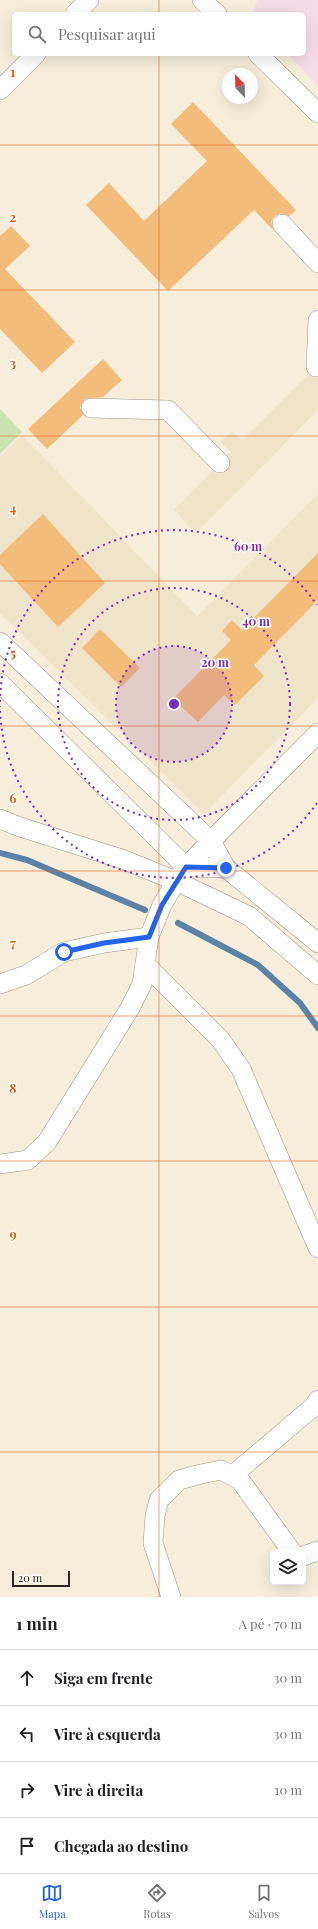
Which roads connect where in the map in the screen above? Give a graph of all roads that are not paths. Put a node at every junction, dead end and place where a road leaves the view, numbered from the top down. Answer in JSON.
{"nodes":[{"id":1,"x":89,"y":0,"type":"edge"},
{"id":2,"x":77,"y":12,"type":"edge"},
{"id":3,"x":34,"y":56,"type":"edge"},
{"id":4,"x":260,"y":56,"type":"edge"},
{"id":5,"x":0,"y":90,"type":"edge"},
{"id":6,"x":318,"y":113,"type":"edge"},
{"id":7,"x":282,"y":224,"type":"dead end"},
{"id":8,"x":318,"y":263,"type":"edge"},
{"id":9,"x":318,"y":320,"type":"edge"},
{"id":10,"x":316,"y":367,"type":"dead end"},
{"id":11,"x":91,"y":408,"type":"dead end"},
{"id":12,"x":220,"y":463,"type":"dead end"},
{"id":13,"x":0,"y":642,"type":"edge"},
{"id":14,"x":0,"y":683,"type":"edge"},
{"id":15,"x":318,"y":734,"type":"edge"},
{"id":16,"x":0,"y":818,"type":"edge"},
{"id":17,"x":211,"y":840,"type":"junction"},
{"id":18,"x":226,"y":868,"type":"junction"},
{"id":19,"x":181,"y":874,"type":"junction"},
{"id":20,"x":149,"y":937,"type":"junction"},
{"id":21,"x":318,"y":943,"type":"edge"},
{"id":22,"x":145,"y":964,"type":"junction"},
{"id":23,"x":318,"y":975,"type":"edge"},
{"id":24,"x":0,"y":984,"type":"edge"},
{"id":25,"x":0,"y":1164,"type":"edge"},
{"id":26,"x":318,"y":1248,"type":"edge"},
{"id":27,"x":318,"y":1400,"type":"edge"},
{"id":28,"x":233,"y":1475,"type":"junction"},
{"id":29,"x":290,"y":1549,"type":"edge"},
{"id":30,"x":318,"y":1551,"type":"edge"},
{"id":31,"x":306,"y":1555,"type":"edge"},
{"id":32,"x":171,"y":1597,"type":"edge"}],
"edges":[{"from":1,"to":2,"type":"street"},
{"from":3,"to":5,"type":"street"},
{"from":4,"to":6,"type":"street"},
{"from":7,"to":8,"type":"street"},
{"from":9,"to":10,"type":"street"},
{"from":11,"to":12,"type":"street"},
{"from":13,"to":17,"type":"street"},
{"from":14,"to":19,"type":"street"},
{"from":15,"to":17,"type":"street"},
{"from":16,"to":19,"type":"street"},
{"from":17,"to":18,"type":"street"},
{"from":17,"to":19,"type":"street"},
{"from":18,"to":19,"type":"street"},
{"from":18,"to":21,"type":"street"},
{"from":19,"to":20,"type":"street"},
{"from":19,"to":23,"type":"street"},
{"from":20,"to":22,"type":"street"},
{"from":20,"to":24,"type":"street"},
{"from":22,"to":25,"type":"street"},
{"from":22,"to":26,"type":"street"},
{"from":27,"to":28,"type":"street"},
{"from":28,"to":29,"type":"street"},
{"from":28,"to":32,"type":"street"},
{"from":30,"to":31,"type":"street"}]}
